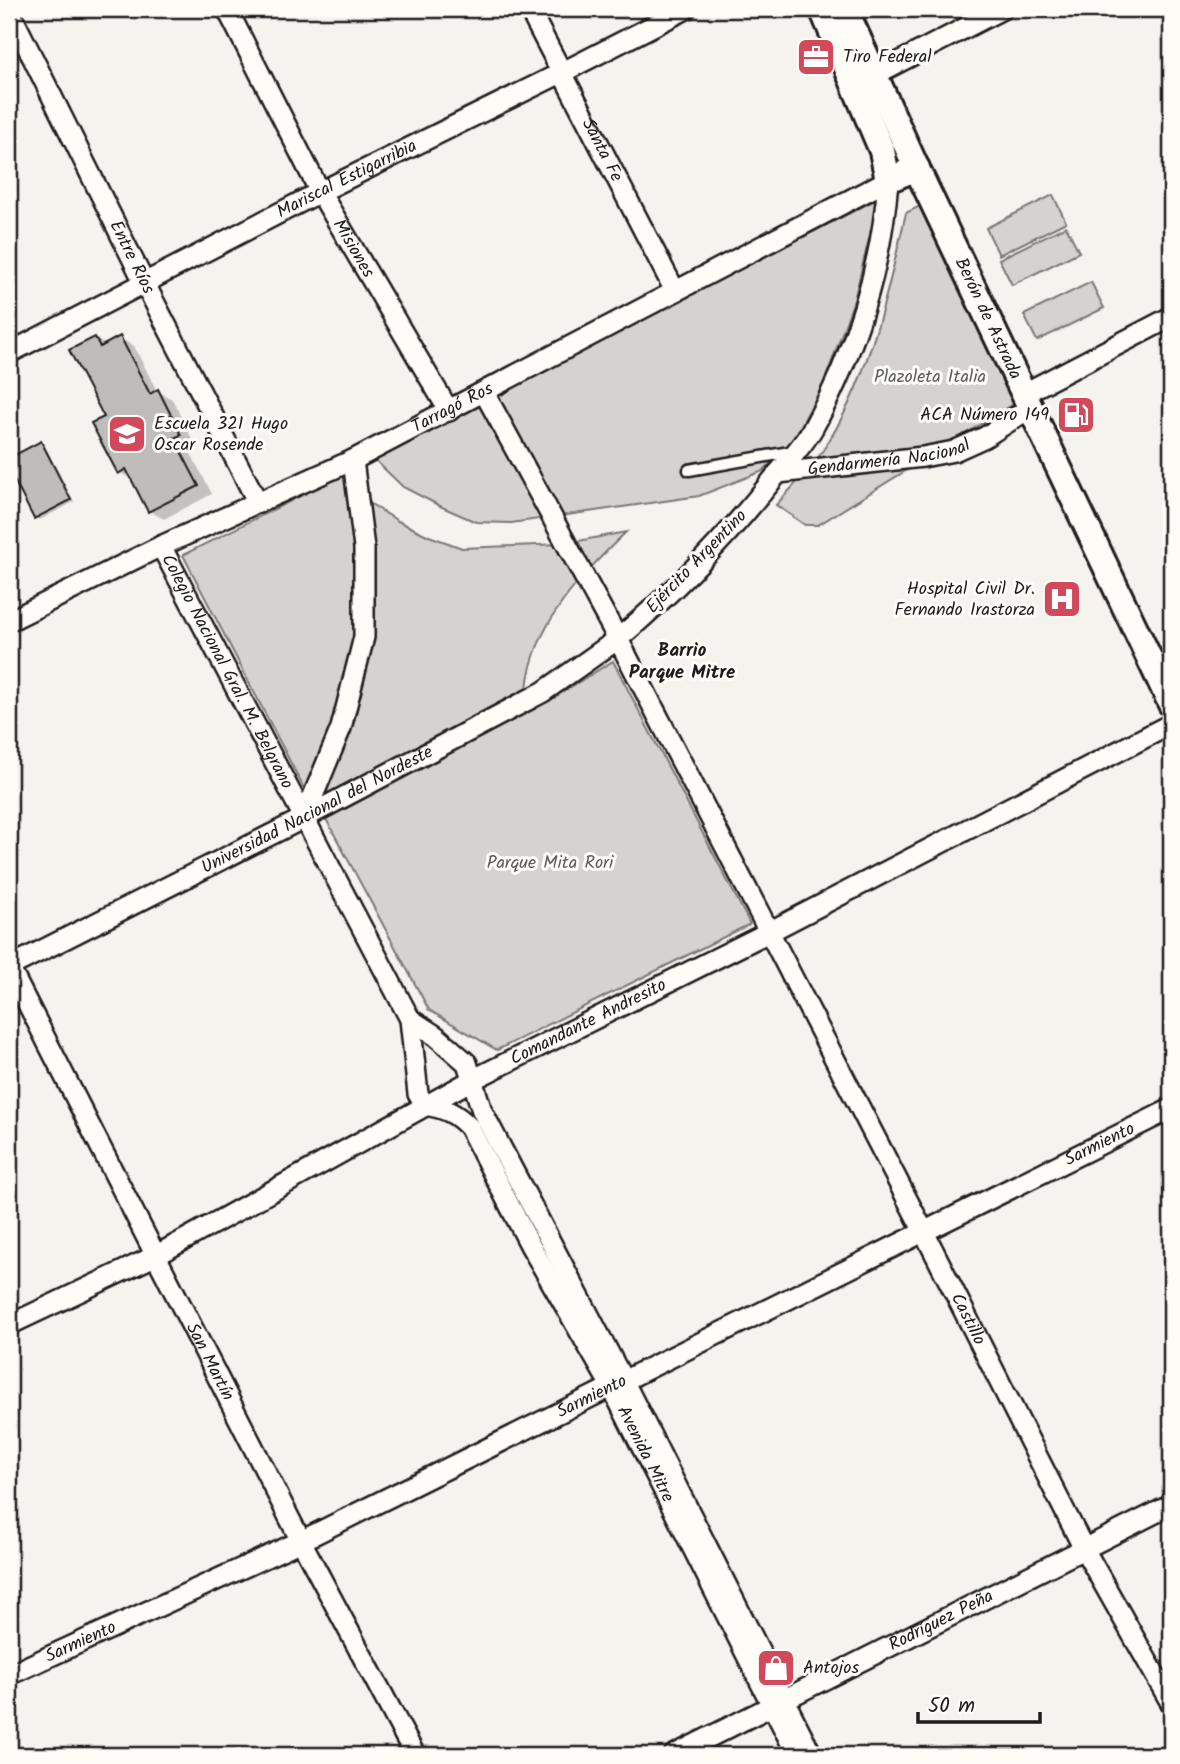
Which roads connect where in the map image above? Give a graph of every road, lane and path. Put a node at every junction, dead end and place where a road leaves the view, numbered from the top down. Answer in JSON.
{"nodes":[{"id":1,"x":227,"y":9,"type":"edge"},
{"id":2,"x":529,"y":9,"type":"edge"},
{"id":3,"x":686,"y":9,"type":"edge"},
{"id":4,"x":822,"y":9,"type":"edge"},
{"id":5,"x":845,"y":9,"type":"edge"},
{"id":6,"x":1002,"y":9,"type":"edge"},
{"id":7,"x":9,"y":10,"type":"edge"},
{"id":8,"x":561,"y":73,"type":"junction"},
{"id":9,"x":874,"y":75,"type":"junction"},
{"id":10,"x":917,"y":168,"type":"junction"},
{"id":11,"x":888,"y":180,"type":"junction"},
{"id":12,"x":320,"y":192,"type":"junction"},
{"id":13,"x":144,"y":282,"type":"junction"},
{"id":14,"x":676,"y":291,"type":"junction"},
{"id":15,"x":1171,"y":317,"type":"edge"},
{"id":16,"x":9,"y":353,"type":"edge"},
{"id":17,"x":484,"y":393,"type":"junction"},
{"id":18,"x":1027,"y":401,"type":"junction"},
{"id":19,"x":449,"y":411,"type":"junction"},
{"id":20,"x":796,"y":450,"type":"junction"},
{"id":21,"x":353,"y":460,"type":"junction"},
{"id":22,"x":689,"y":470,"type":"dead end"},
{"id":23,"x":778,"y":473,"type":"junction"},
{"id":24,"x":258,"y":503,"type":"junction"},
{"id":25,"x":161,"y":546,"type":"junction"},
{"id":26,"x":11,"y":614,"type":"edge"},
{"id":27,"x":618,"y":639,"type":"junction"},
{"id":28,"x":1171,"y":704,"type":"edge"},
{"id":29,"x":1171,"y":724,"type":"edge"},
{"id":30,"x":304,"y":818,"type":"junction"},
{"id":31,"x":769,"y":932,"type":"junction"},
{"id":32,"x":9,"y":967,"type":"edge"},
{"id":33,"x":410,"y":1019,"type":"junction"},
{"id":34,"x":472,"y":1080,"type":"junction"},
{"id":35,"x":425,"y":1105,"type":"junction"},
{"id":36,"x":1171,"y":1109,"type":"edge"},
{"id":37,"x":924,"y":1232,"type":"junction"},
{"id":38,"x":156,"y":1255,"type":"junction"},
{"id":39,"x":9,"y":1325,"type":"edge"},
{"id":40,"x":617,"y":1383,"type":"junction"},
{"id":41,"x":1171,"y":1504,"type":"edge"},
{"id":42,"x":301,"y":1541,"type":"junction"},
{"id":43,"x":1084,"y":1549,"type":"junction"},
{"id":44,"x":9,"y":1675,"type":"edge"},
{"id":45,"x":778,"y":1703,"type":"junction"},
{"id":46,"x":1171,"y":1703,"type":"edge"},
{"id":47,"x":415,"y":1755,"type":"edge"},
{"id":48,"x":674,"y":1755,"type":"edge"},
{"id":49,"x":797,"y":1755,"type":"edge"},
{"id":50,"x":812,"y":1755,"type":"edge"}],
"edges":[{"from":1,"to":12,"type":"street","name":"Misiones"},
{"from":2,"to":8,"type":"street","name":"Santa Fe"},
{"from":3,"to":8,"type":"street","name":"Mariscal Estigarribia"},
{"from":4,"to":11,"type":"street"},
{"from":5,"to":9,"type":"street","name":"Berón de Astrada"},
{"from":6,"to":9,"type":"street"},
{"from":7,"to":13,"type":"street","name":"Entre Ríos"},
{"from":8,"to":12,"type":"street","name":"Mariscal Estigarribia"},
{"from":8,"to":14,"type":"street","name":"Santa Fe"},
{"from":9,"to":10,"type":"street","name":"Berón de Astrada"},
{"from":10,"to":11,"type":"street"},
{"from":10,"to":18,"type":"street","name":"Berón de Astrada"},
{"from":11,"to":14,"type":"street","name":"Tarragó Ros"},
{"from":11,"to":20,"type":"street","name":"Ejército Argentino"},
{"from":12,"to":13,"type":"street","name":"Mariscal Estigarribia"},
{"from":12,"to":19,"type":"street","name":"Misiones"},
{"from":13,"to":16,"type":"street","name":"Mariscal Estigarribia"},
{"from":13,"to":24,"type":"street","name":"Entre Ríos"},
{"from":14,"to":17,"type":"street","name":"Tarragó Ros"},
{"from":15,"to":18,"type":"street","name":"Gendarmería Nacional"},
{"from":17,"to":19,"type":"street","name":"Tarragó Ros"},
{"from":17,"to":27,"type":"street"},
{"from":18,"to":23,"type":"street","name":"Gendarmería Nacional"},
{"from":18,"to":28,"type":"street","name":"Berón de Astrada"},
{"from":19,"to":21,"type":"street","name":"Tarragó Ros"},
{"from":20,"to":22,"type":"lane"},
{"from":20,"to":23,"type":"street","name":"Ejército Argentino"},
{"from":21,"to":24,"type":"street","name":"Tarragó Ros"},
{"from":21,"to":30,"type":"street"},
{"from":23,"to":27,"type":"street","name":"Ejército Argentino"},
{"from":24,"to":25,"type":"street","name":"Tarragó Ros"},
{"from":25,"to":26,"type":"street","name":"Tarragó Ros"},
{"from":25,"to":30,"type":"street","name":"Colegio Nacional Gral. M. Belgrano"},
{"from":27,"to":30,"type":"street","name":"Universidad Nacional del Nordeste"},
{"from":27,"to":31,"type":"street"},
{"from":29,"to":31,"type":"street","name":"Comandante Andresito"},
{"from":30,"to":32,"type":"street","name":"Universidad Nacional del Nordeste"},
{"from":30,"to":33,"type":"street","name":"Colegio Nacional Gral. M. Belgrano"},
{"from":31,"to":34,"type":"street","name":"Comandante Andresito"},
{"from":31,"to":37,"type":"street","name":"Castillo"},
{"from":32,"to":38,"type":"street","name":"San Martín"},
{"from":33,"to":34,"type":"street","name":"Colegio Nacional Gral. M. Belgrano"},
{"from":33,"to":35,"type":"street","name":"Colegio Nacional Gral. M. Belgrano"},
{"from":34,"to":35,"type":"street","name":"Comandante Andresito"},
{"from":34,"to":40,"type":"street","name":"Avenida Mitre"},
{"from":35,"to":38,"type":"street","name":"Comandante Andresito"},
{"from":35,"to":40,"type":"street","name":"Avenida Mitre"},
{"from":36,"to":37,"type":"street","name":"Sarmiento"},
{"from":37,"to":40,"type":"street","name":"Sarmiento"},
{"from":37,"to":43,"type":"street","name":"Castillo"},
{"from":38,"to":39,"type":"street","name":"Comandante Andresito"},
{"from":38,"to":42,"type":"street","name":"San Martín"},
{"from":40,"to":42,"type":"street","name":"Sarmiento"},
{"from":40,"to":45,"type":"street","name":"Avenida Mitre"},
{"from":41,"to":43,"type":"street","name":"Rodríguez Peña"},
{"from":42,"to":44,"type":"street","name":"Sarmiento"},
{"from":42,"to":47,"type":"street","name":"San Martín"},
{"from":43,"to":45,"type":"street","name":"Rodríguez Peña"},
{"from":43,"to":46,"type":"street","name":"Castillo"},
{"from":45,"to":48,"type":"street","name":"Rodríguez Peña"},
{"from":45,"to":49,"type":"street","name":"Avenida Mitre"},
{"from":45,"to":50,"type":"street","name":"Avenida Mitre"}]}
